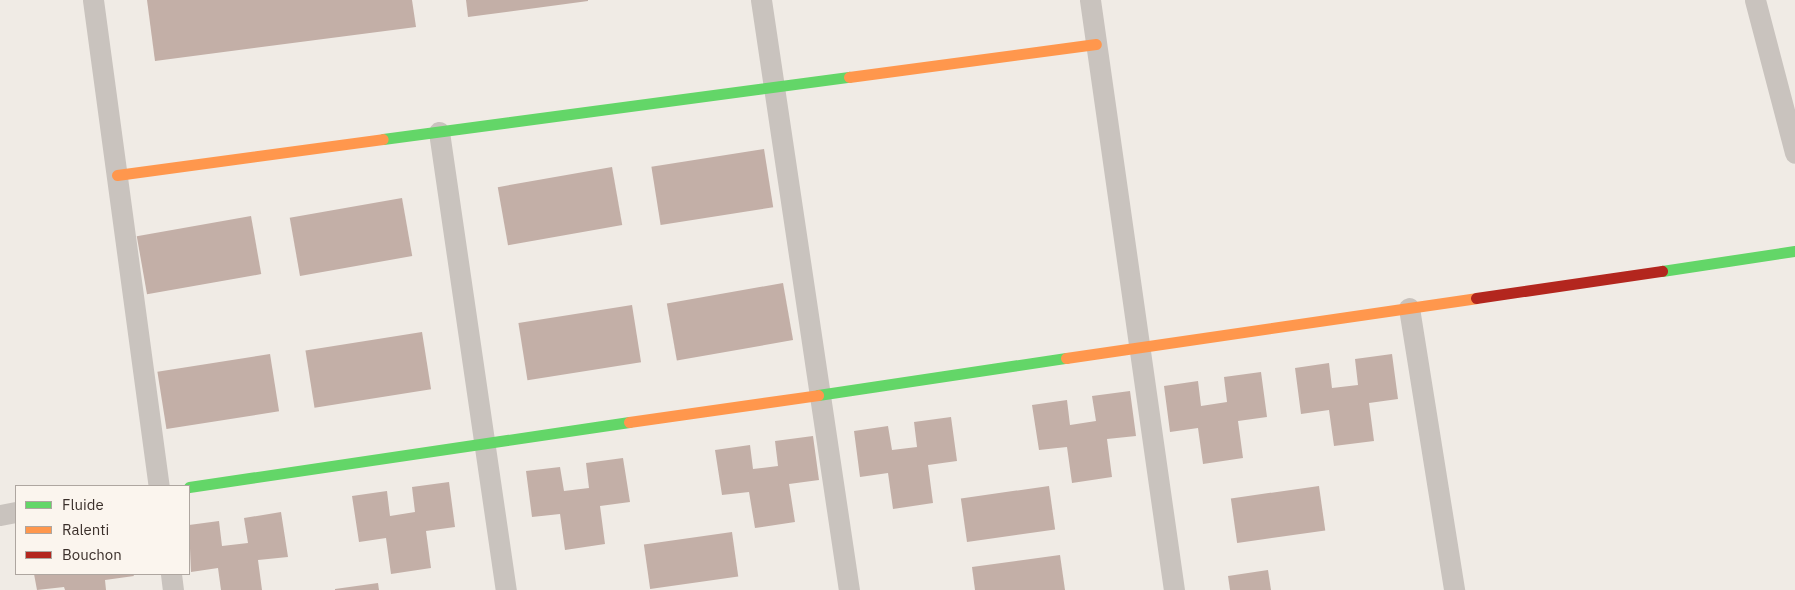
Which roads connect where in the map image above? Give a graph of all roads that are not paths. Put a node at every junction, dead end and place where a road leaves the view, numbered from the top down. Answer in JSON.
{"nodes":[{"id":1,"x":93,"y":0,"type":"edge"},
{"id":2,"x":761,"y":0,"type":"edge"},
{"id":3,"x":1090,"y":0,"type":"edge"},
{"id":4,"x":1755,"y":0,"type":"edge"},
{"id":5,"x":1096,"y":44,"type":"junction"},
{"id":6,"x":774,"y":87,"type":"junction"},
{"id":7,"x":439,"y":132,"type":"junction"},
{"id":8,"x":1795,"y":153,"type":"edge"},
{"id":9,"x":116,"y":175,"type":"junction"},
{"id":10,"x":1795,"y":252,"type":"edge"},
{"id":11,"x":1409,"y":308,"type":"junction"},
{"id":12,"x":1140,"y":347,"type":"junction"},
{"id":13,"x":820,"y":394,"type":"junction"},
{"id":14,"x":484,"y":444,"type":"junction"},
{"id":15,"x":159,"y":485,"type":"edge"},
{"id":16,"x":190,"y":487,"type":"edge"},
{"id":17,"x":15,"y":512,"type":"edge"},
{"id":18,"x":0,"y":515,"type":"edge"},
{"id":19,"x":171,"y":575,"type":"edge"},
{"id":20,"x":173,"y":590,"type":"edge"},
{"id":21,"x":506,"y":590,"type":"edge"},
{"id":22,"x":849,"y":590,"type":"edge"},
{"id":23,"x":1174,"y":590,"type":"edge"},
{"id":24,"x":1454,"y":590,"type":"edge"}],
"edges":[{"from":1,"to":9,"type":"street"},
{"from":2,"to":6,"type":"street"},
{"from":3,"to":5,"type":"street"},
{"from":4,"to":8,"type":"street"},
{"from":5,"to":6,"type":"street"},
{"from":5,"to":12,"type":"street"},
{"from":6,"to":7,"type":"street"},
{"from":6,"to":13,"type":"street"},
{"from":7,"to":9,"type":"street"},
{"from":7,"to":14,"type":"street"},
{"from":9,"to":15,"type":"street"},
{"from":10,"to":11,"type":"street"},
{"from":11,"to":12,"type":"street"},
{"from":11,"to":24,"type":"street"},
{"from":12,"to":13,"type":"street"},
{"from":12,"to":23,"type":"street"},
{"from":13,"to":14,"type":"street"},
{"from":13,"to":22,"type":"street"},
{"from":14,"to":16,"type":"street"},
{"from":14,"to":21,"type":"street"},
{"from":17,"to":18,"type":"street"},
{"from":19,"to":20,"type":"street"}]}
